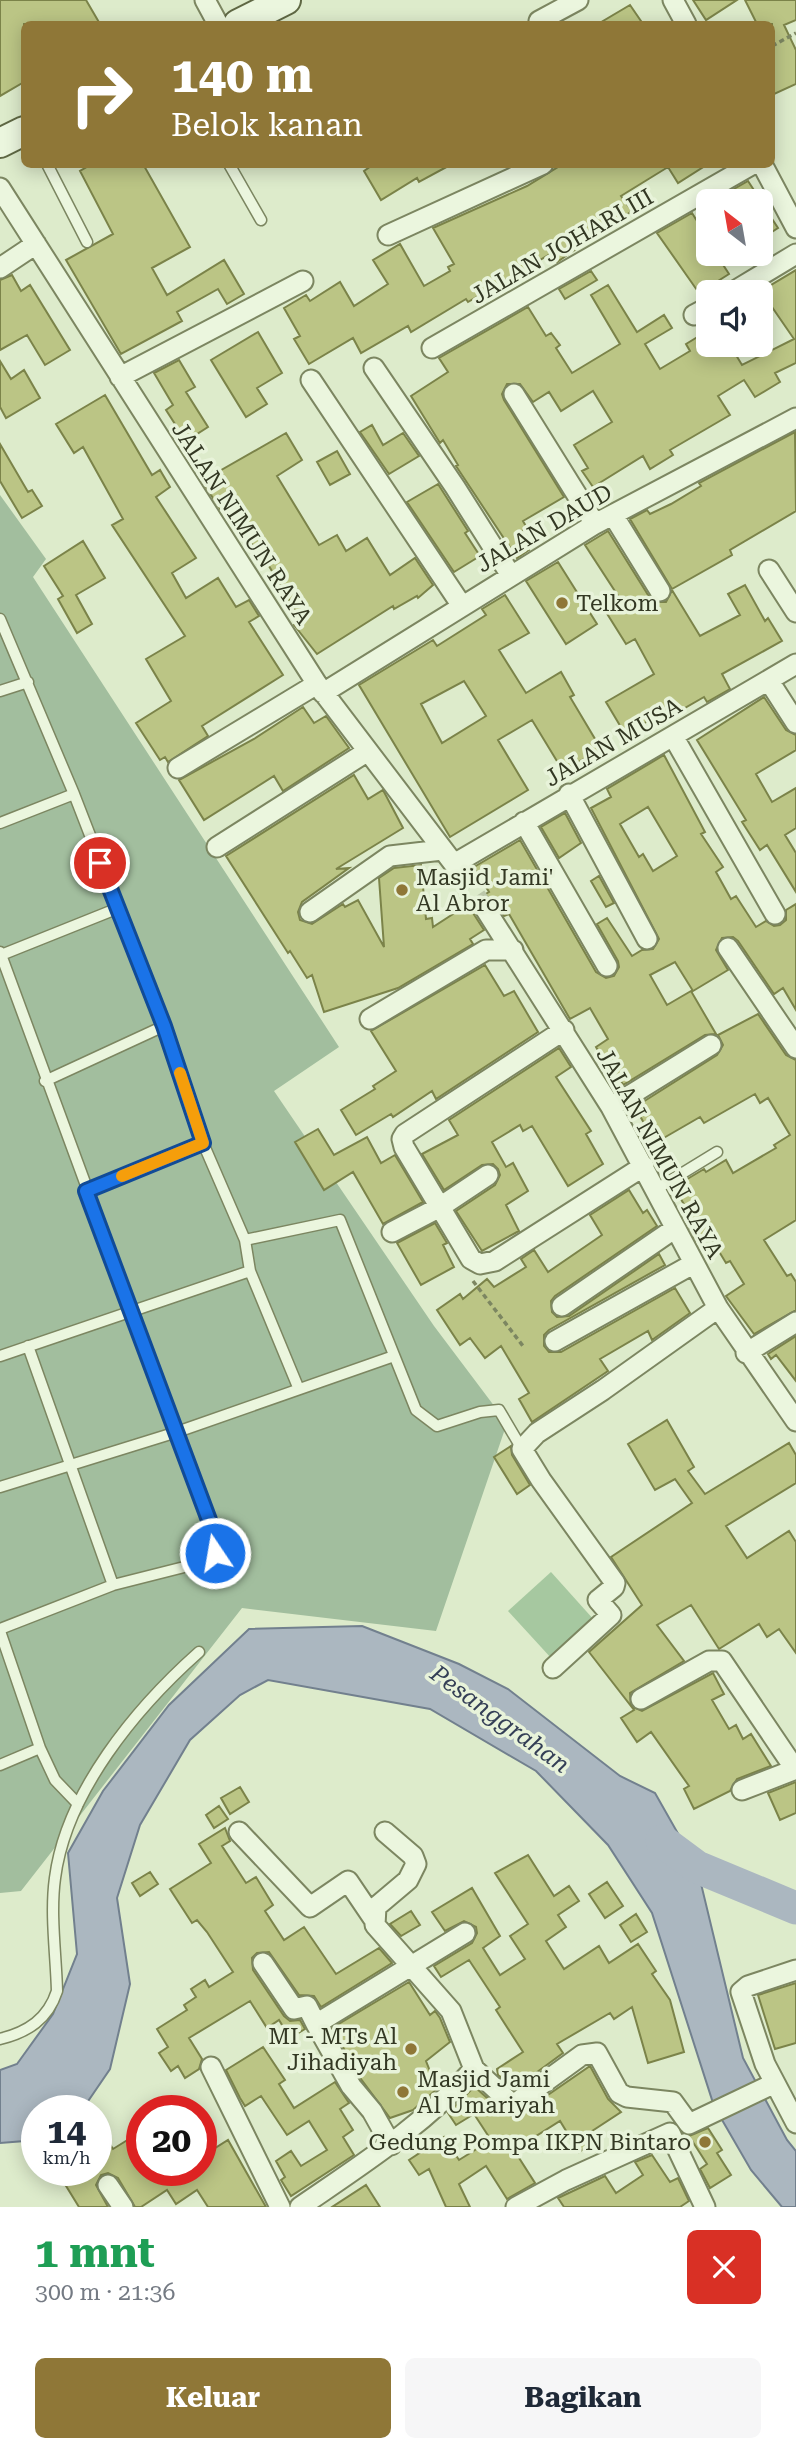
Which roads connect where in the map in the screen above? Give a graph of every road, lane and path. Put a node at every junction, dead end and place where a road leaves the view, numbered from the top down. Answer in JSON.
{"nodes":[{"id":1,"x":205,"y":0,"type":"edge"},
{"id":2,"x":286,"y":0,"type":"edge"},
{"id":3,"x":578,"y":0,"type":"edge"},
{"id":4,"x":673,"y":0,"type":"edge"},
{"id":5,"x":248,"y":13,"type":"edge"},
{"id":6,"x":216,"y":21,"type":"edge"},
{"id":7,"x":540,"y":21,"type":"edge"},
{"id":8,"x":684,"y":21,"type":"edge"},
{"id":9,"x":796,"y":33,"type":"edge"},
{"id":10,"x":775,"y":44,"type":"edge"},
{"id":11,"x":49,"y":168,"type":"edge"},
{"id":12,"x":231,"y":168,"type":"edge"},
{"id":13,"x":534,"y":168,"type":"edge"},
{"id":14,"x":746,"y":168,"type":"edge"},
{"id":15,"x":764,"y":168,"type":"edge"},
{"id":16,"x":0,"y":188,"type":"edge"},
{"id":17,"x":261,"y":220,"type":"dead end"},
{"id":18,"x":796,"y":228,"type":"edge"},
{"id":19,"x":388,"y":235,"type":"dead end"},
{"id":20,"x":87,"y":242,"type":"dead end"},
{"id":21,"x":36,"y":244,"type":"junction"},
{"id":22,"x":796,"y":254,"type":"edge"},
{"id":23,"x":0,"y":268,"type":"edge"},
{"id":24,"x":753,"y":280,"type":"edge"},
{"id":25,"x":303,"y":281,"type":"dead end"},
{"id":26,"x":432,"y":348,"type":"dead end"},
{"id":27,"x":374,"y":368,"type":"dead end"},
{"id":28,"x":120,"y":377,"type":"junction"},
{"id":29,"x":311,"y":380,"type":"dead end"},
{"id":30,"x":514,"y":394,"type":"dead end"},
{"id":31,"x":796,"y":418,"type":"edge"},
{"id":32,"x":613,"y":515,"type":"junction"},
{"id":33,"x":595,"y":524,"type":"junction"},
{"id":34,"x":769,"y":570,"type":"dead end"},
{"id":35,"x":510,"y":574,"type":"junction"},
{"id":36,"x":660,"y":591,"type":"dead end"},
{"id":37,"x":462,"y":606,"type":"junction"},
{"id":38,"x":796,"y":612,"type":"edge"},
{"id":39,"x":0,"y":619,"type":"edge"},
{"id":40,"x":796,"y":664,"type":"edge"},
{"id":41,"x":769,"y":681,"type":"junction"},
{"id":42,"x":28,"y":682,"type":"junction"},
{"id":43,"x":320,"y":688,"type":"junction"},
{"id":44,"x":0,"y":691,"type":"edge"},
{"id":45,"x":796,"y":723,"type":"edge"},
{"id":46,"x":673,"y":736,"type":"junction"},
{"id":47,"x":368,"y":751,"type":"junction"},
{"id":48,"x":178,"y":768,"type":"dead end"},
{"id":49,"x":74,"y":794,"type":"junction"},
{"id":50,"x":569,"y":794,"type":"junction"},
{"id":51,"x":524,"y":822,"type":"junction"},
{"id":52,"x":0,"y":823,"type":"edge"},
{"id":53,"x":218,"y":846,"type":"dead end"},
{"id":54,"x":452,"y":862,"type":"junction"},
{"id":55,"x":484,"y":907,"type":"tunnel mouth"},
{"id":56,"x":116,"y":909,"type":"junction"},
{"id":57,"x":310,"y":912,"type":"dead end"},
{"id":58,"x":775,"y":914,"type":"dead end"},
{"id":59,"x":647,"y":939,"type":"dead end"},
{"id":60,"x":728,"y":948,"type":"dead end"},
{"id":61,"x":513,"y":950,"type":"junction"},
{"id":62,"x":1,"y":953,"type":"edge"},
{"id":63,"x":607,"y":966,"type":"dead end"},
{"id":64,"x":370,"y":1019,"type":"dead end"},
{"id":65,"x":164,"y":1026,"type":"junction"},
{"id":66,"x":564,"y":1030,"type":"junction"},
{"id":67,"x":712,"y":1045,"type":"dead end"},
{"id":68,"x":796,"y":1048,"type":"edge"},
{"id":69,"x":45,"y":1081,"type":"junction"},
{"id":70,"x":611,"y":1107,"type":"junction"},
{"id":71,"x":203,"y":1143,"type":"junction"},
{"id":72,"x":717,"y":1152,"type":"dead end"},
{"id":73,"x":644,"y":1166,"type":"junction"},
{"id":74,"x":488,"y":1175,"type":"dead end"},
{"id":75,"x":655,"y":1189,"type":"junction"},
{"id":76,"x":86,"y":1191,"type":"junction"},
{"id":77,"x":440,"y":1207,"type":"junction"},
{"id":78,"x":674,"y":1229,"type":"junction"},
{"id":79,"x":392,"y":1232,"type":"dead end"},
{"id":80,"x":245,"y":1240,"type":"junction"},
{"id":81,"x":487,"y":1264,"type":"junction"},
{"id":82,"x":693,"y":1264,"type":"junction"},
{"id":83,"x":250,"y":1271,"type":"junction"},
{"id":84,"x":562,"y":1306,"type":"dead end"},
{"id":85,"x":718,"y":1308,"type":"junction"},
{"id":86,"x":131,"y":1311,"type":"junction"},
{"id":87,"x":796,"y":1322,"type":"edge"},
{"id":88,"x":555,"y":1341,"type":"dead end"},
{"id":89,"x":28,"y":1346,"type":"junction"},
{"id":90,"x":523,"y":1346,"type":"dead end"},
{"id":91,"x":746,"y":1353,"type":"junction"},
{"id":92,"x":0,"y":1356,"type":"edge"},
{"id":93,"x":394,"y":1356,"type":"junction"},
{"id":94,"x":298,"y":1388,"type":"junction"},
{"id":95,"x":796,"y":1421,"type":"edge"},
{"id":96,"x":177,"y":1432,"type":"junction"},
{"id":97,"x":522,"y":1448,"type":"junction"},
{"id":98,"x":71,"y":1462,"type":"junction"},
{"id":99,"x":0,"y":1487,"type":"edge"},
{"id":100,"x":113,"y":1585,"type":"junction"},
{"id":101,"x":0,"y":1630,"type":"edge"},
{"id":102,"x":199,"y":1652,"type":"dead end"},
{"id":103,"x":553,"y":1668,"type":"dead end"},
{"id":104,"x":640,"y":1699,"type":"dead end"},
{"id":105,"x":40,"y":1748,"type":"junction"},
{"id":106,"x":0,"y":1765,"type":"edge"},
{"id":107,"x":795,"y":1769,"type":"edge"},
{"id":108,"x":742,"y":1790,"type":"dead end"},
{"id":109,"x":78,"y":1804,"type":"junction"},
{"id":110,"x":239,"y":1832,"type":"dead end"},
{"id":111,"x":385,"y":1832,"type":"dead end"},
{"id":112,"x":373,"y":1918,"type":"junction"},
{"id":113,"x":465,"y":1933,"type":"dead end"},
{"id":114,"x":263,"y":1963,"type":"dead end"},
{"id":115,"x":412,"y":1966,"type":"junction"},
{"id":116,"x":796,"y":1970,"type":"edge"},
{"id":117,"x":316,"y":2024,"type":"junction"},
{"id":118,"x":0,"y":2039,"type":"edge"},
{"id":119,"x":211,"y":2067,"type":"dead end"},
{"id":120,"x":474,"y":2069,"type":"junction"},
{"id":121,"x":769,"y":2086,"type":"junction"},
{"id":122,"x":796,"y":2123,"type":"edge"},
{"id":123,"x":391,"y":2145,"type":"junction"},
{"id":124,"x":109,"y":2186,"type":"edge"},
{"id":125,"x":123,"y":2207,"type":"edge"},
{"id":126,"x":281,"y":2207,"type":"edge"},
{"id":127,"x":300,"y":2207,"type":"edge"},
{"id":128,"x":516,"y":2207,"type":"edge"},
{"id":129,"x":705,"y":2207,"type":"edge"}],
"edges":[{"from":1,"to":6,"type":"street"},
{"from":2,"to":5,"type":"main road"},
{"from":3,"to":7,"type":"street"},
{"from":4,"to":8,"type":"street"},
{"from":9,"to":10,"type":"path"},
{"from":11,"to":20,"type":"lane"},
{"from":12,"to":17,"type":"lane"},
{"from":13,"to":19,"type":"street"},
{"from":14,"to":26,"type":"street","name":"JALAN JOHARI III"},
{"from":15,"to":18,"type":"street"},
{"from":16,"to":21,"type":"street","name":"JALAN NIMUN RAYA"},
{"from":21,"to":23,"type":"street"},
{"from":21,"to":28,"type":"street","name":"JALAN NIMUN RAYA"},
{"from":22,"to":24,"type":"street"},
{"from":25,"to":28,"type":"street"},
{"from":27,"to":35,"type":"street"},
{"from":28,"to":43,"type":"street","name":"JALAN NIMUN RAYA"},
{"from":29,"to":37,"type":"street"},
{"from":30,"to":33,"type":"street"},
{"from":31,"to":32,"type":"street","name":"JALAN DAUD"},
{"from":32,"to":33,"type":"street","name":"JALAN DAUD"},
{"from":32,"to":36,"type":"street"},
{"from":33,"to":35,"type":"street","name":"JALAN DAUD"},
{"from":34,"to":38,"type":"street"},
{"from":35,"to":37,"type":"street","name":"JALAN DAUD"},
{"from":37,"to":43,"type":"street","name":"JALAN DAUD"},
{"from":39,"to":42,"type":"lane"},
{"from":40,"to":41,"type":"street","name":"JALAN MUSA"},
{"from":41,"to":45,"type":"street"},
{"from":41,"to":46,"type":"street","name":"JALAN MUSA"},
{"from":42,"to":44,"type":"lane"},
{"from":42,"to":49,"type":"lane"},
{"from":43,"to":47,"type":"street","name":"JALAN NIMUN RAYA"},
{"from":43,"to":48,"type":"street","name":"JALAN DAUD"},
{"from":46,"to":50,"type":"street","name":"JALAN MUSA"},
{"from":46,"to":58,"type":"street"},
{"from":47,"to":53,"type":"street"},
{"from":47,"to":54,"type":"street","name":"JALAN NIMUN RAYA"},
{"from":49,"to":52,"type":"lane"},
{"from":49,"to":56,"type":"lane"},
{"from":50,"to":51,"type":"street","name":"JALAN MUSA"},
{"from":50,"to":59,"type":"street"},
{"from":51,"to":54,"type":"street","name":"JALAN MUSA"},
{"from":51,"to":63,"type":"street"},
{"from":54,"to":57,"type":"street"},
{"from":55,"to":61,"type":"street","name":"JALAN NIMUN RAYA"},
{"from":56,"to":62,"type":"lane"},
{"from":56,"to":65,"type":"lane"},
{"from":60,"to":68,"type":"street"},
{"from":61,"to":64,"type":"street"},
{"from":61,"to":66,"type":"street","name":"JALAN NIMUN RAYA"},
{"from":62,"to":69,"type":"lane"},
{"from":65,"to":69,"type":"lane"},
{"from":65,"to":71,"type":"lane"},
{"from":66,"to":70,"type":"street","name":"JALAN NIMUN RAYA"},
{"from":66,"to":77,"type":"street"},
{"from":67,"to":70,"type":"street"},
{"from":69,"to":76,"type":"lane"},
{"from":70,"to":73,"type":"street","name":"JALAN NIMUN RAYA"},
{"from":71,"to":76,"type":"lane"},
{"from":71,"to":80,"type":"lane"},
{"from":72,"to":75,"type":"lane"},
{"from":73,"to":75,"type":"street","name":"JALAN NIMUN RAYA"},
{"from":73,"to":81,"type":"street"},
{"from":74,"to":77,"type":"street"},
{"from":75,"to":78,"type":"street","name":"JALAN NIMUN RAYA"},
{"from":76,"to":86,"type":"lane"},
{"from":77,"to":79,"type":"street"},
{"from":77,"to":81,"type":"street"},
{"from":78,"to":82,"type":"street","name":"JALAN NIMUN RAYA"},
{"from":78,"to":84,"type":"street"},
{"from":80,"to":83,"type":"lane"},
{"from":80,"to":93,"type":"lane"},
{"from":81,"to":90,"type":"path"},
{"from":82,"to":85,"type":"street","name":"JALAN NIMUN RAYA"},
{"from":82,"to":88,"type":"street"},
{"from":83,"to":86,"type":"lane"},
{"from":83,"to":94,"type":"lane"},
{"from":85,"to":91,"type":"street","name":"JALAN NIMUN RAYA"},
{"from":85,"to":97,"type":"street"},
{"from":86,"to":89,"type":"lane"},
{"from":86,"to":96,"type":"lane"},
{"from":87,"to":91,"type":"street"},
{"from":89,"to":92,"type":"lane"},
{"from":89,"to":98,"type":"lane"},
{"from":91,"to":95,"type":"street","name":"JALAN NIMUN RAYA"},
{"from":93,"to":94,"type":"lane"},
{"from":93,"to":97,"type":"lane"},
{"from":94,"to":96,"type":"lane"},
{"from":96,"to":98,"type":"lane"},
{"from":96,"to":100,"type":"lane"},
{"from":97,"to":103,"type":"street"},
{"from":98,"to":99,"type":"lane"},
{"from":98,"to":100,"type":"lane"},
{"from":100,"to":101,"type":"lane"},
{"from":101,"to":105,"type":"lane"},
{"from":102,"to":109,"type":"lane"},
{"from":104,"to":107,"type":"street"},
{"from":105,"to":106,"type":"lane"},
{"from":105,"to":109,"type":"lane"},
{"from":107,"to":108,"type":"street"},
{"from":109,"to":118,"type":"lane"},
{"from":110,"to":112,"type":"street"},
{"from":111,"to":112,"type":"street"},
{"from":112,"to":115,"type":"street"},
{"from":113,"to":115,"type":"street"},
{"from":114,"to":117,"type":"street"},
{"from":115,"to":117,"type":"street"},
{"from":115,"to":120,"type":"street"},
{"from":116,"to":121,"type":"street"},
{"from":117,"to":123,"type":"street"},
{"from":119,"to":126,"type":"street"},
{"from":120,"to":121,"type":"street"},
{"from":120,"to":123,"type":"street"},
{"from":121,"to":122,"type":"street"},
{"from":123,"to":127,"type":"street"},
{"from":124,"to":125,"type":"street"},
{"from":128,"to":129,"type":"street"}]}
